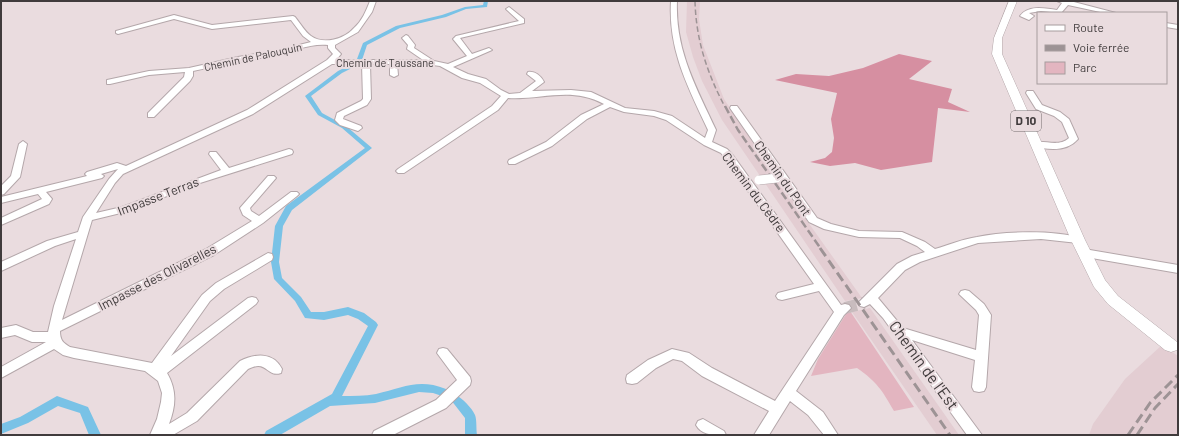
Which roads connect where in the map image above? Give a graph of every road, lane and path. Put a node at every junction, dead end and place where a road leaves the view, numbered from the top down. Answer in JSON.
{"nodes":[{"id":1,"x":373,"y":1,"type":"edge"},
{"id":2,"x":674,"y":1,"type":"edge"},
{"id":3,"x":1014,"y":1,"type":"edge"},
{"id":4,"x":1064,"y":2,"type":"edge"},
{"id":5,"x":1078,"y":3,"type":"edge"},
{"id":6,"x":509,"y":9,"type":"dead end"},
{"id":7,"x":1106,"y":12,"type":"edge"},
{"id":8,"x":1025,"y":14,"type":"dead end"},
{"id":9,"x":1167,"y":25,"type":"edge"},
{"id":10,"x":1178,"y":27,"type":"edge"},
{"id":11,"x":118,"y":32,"type":"dead end"},
{"id":12,"x":406,"y":37,"type":"dead end"},
{"id":13,"x":317,"y":42,"type":"junction"},
{"id":14,"x":333,"y":43,"type":"junction"},
{"id":15,"x":489,"y":50,"type":"dead end"},
{"id":16,"x":471,"y":56,"type":"junction"},
{"id":17,"x":330,"y":62,"type":"junction"},
{"id":18,"x":366,"y":62,"type":"junction"},
{"id":19,"x":393,"y":62,"type":"junction"},
{"id":20,"x":431,"y":62,"type":"junction"},
{"id":21,"x":449,"y":66,"type":"junction"},
{"id":22,"x":189,"y":70,"type":"junction"},
{"id":23,"x":531,"y":74,"type":"dead end"},
{"id":24,"x":394,"y":75,"type":"dead end"},
{"id":25,"x":110,"y":82,"type":"dead end"},
{"id":26,"x":1030,"y":93,"type":"dead end"},
{"id":27,"x":506,"y":95,"type":"junction"},
{"id":28,"x":522,"y":95,"type":"junction"},
{"id":29,"x":609,"y":105,"type":"junction"},
{"id":30,"x":734,"y":108,"type":"dead end"},
{"id":31,"x":151,"y":115,"type":"dead end"},
{"id":32,"x":358,"y":128,"type":"dead end"},
{"id":33,"x":707,"y":143,"type":"junction"},
{"id":34,"x":23,"y":144,"type":"dead end"},
{"id":35,"x":1036,"y":144,"type":"junction"},
{"id":36,"x":289,"y":152,"type":"dead end"},
{"id":37,"x":213,"y":154,"type":"dead end"},
{"id":38,"x":512,"y":162,"type":"dead end"},
{"id":39,"x":120,"y":171,"type":"junction"},
{"id":40,"x":227,"y":171,"type":"junction"},
{"id":41,"x":401,"y":171,"type":"dead end"},
{"id":42,"x":105,"y":177,"type":"junction"},
{"id":43,"x":271,"y":178,"type":"dead end"},
{"id":44,"x":779,"y":178,"type":"junction"},
{"id":45,"x":748,"y":182,"type":"junction"},
{"id":46,"x":40,"y":190,"type":"junction"},
{"id":47,"x":1,"y":192,"type":"edge"},
{"id":48,"x":294,"y":194,"type":"dead end"},
{"id":49,"x":1,"y":200,"type":"edge"},
{"id":50,"x":88,"y":217,"type":"junction"},
{"id":51,"x":259,"y":221,"type":"junction"},
{"id":52,"x":1,"y":222,"type":"edge"},
{"id":53,"x":83,"y":234,"type":"junction"},
{"id":54,"x":1081,"y":246,"type":"junction"},
{"id":55,"x":934,"y":254,"type":"junction"},
{"id":56,"x":268,"y":257,"type":"dead end"},
{"id":57,"x":1,"y":267,"type":"edge"},
{"id":58,"x":1178,"y":269,"type":"edge"},
{"id":59,"x":823,"y":286,"type":"junction"},
{"id":60,"x":966,"y":294,"type":"dead end"},
{"id":61,"x":782,"y":296,"type":"dead end"},
{"id":62,"x":252,"y":301,"type":"dead end"},
{"id":63,"x":899,"y":330,"type":"junction"},
{"id":64,"x":1,"y":333,"type":"edge"},
{"id":65,"x":54,"y":336,"type":"junction"},
{"id":66,"x":1171,"y":346,"type":"dead end"},
{"id":67,"x":443,"y":353,"type":"dead end"},
{"id":68,"x":981,"y":358,"type":"junction"},
{"id":69,"x":276,"y":369,"type":"dead end"},
{"id":70,"x":156,"y":371,"type":"junction"},
{"id":71,"x":1,"y":373,"type":"edge"},
{"id":72,"x":632,"y":379,"type":"dead end"},
{"id":73,"x":979,"y":387,"type":"dead end"},
{"id":74,"x":788,"y":393,"type":"junction"},
{"id":75,"x":777,"y":409,"type":"junction"},
{"id":76,"x":703,"y":425,"type":"dead end"},
{"id":77,"x":157,"y":435,"type":"edge"},
{"id":78,"x":379,"y":435,"type":"edge"},
{"id":79,"x":719,"y":435,"type":"edge"},
{"id":80,"x":761,"y":435,"type":"edge"},
{"id":81,"x":831,"y":435,"type":"edge"},
{"id":82,"x":975,"y":435,"type":"edge"}],
"edges":[{"from":1,"to":14,"type":"street"},
{"from":2,"to":33,"type":"street"},
{"from":3,"to":35,"type":"main road","number":"D 10"},
{"from":4,"to":5,"type":"street"},
{"from":4,"to":8,"type":"street"},
{"from":5,"to":7,"type":"street"},
{"from":6,"to":16,"type":"street"},
{"from":9,"to":10,"type":"street"},
{"from":11,"to":13,"type":"street"},
{"from":12,"to":20,"type":"street"},
{"from":13,"to":14,"type":"street","name":"Chemin de Palouquin"},
{"from":13,"to":22,"type":"street","name":"Chemin de Palouquin"},
{"from":14,"to":17,"type":"street"},
{"from":15,"to":16,"type":"street"},
{"from":16,"to":21,"type":"street"},
{"from":17,"to":18,"type":"street","name":"Chemin de Taussane"},
{"from":17,"to":39,"type":"street"},
{"from":18,"to":19,"type":"street","name":"Chemin de Taussane"},
{"from":18,"to":32,"type":"street"},
{"from":19,"to":20,"type":"street","name":"Chemin de Taussane"},
{"from":19,"to":24,"type":"street"},
{"from":20,"to":21,"type":"street","name":"Chemin de Taussane"},
{"from":21,"to":27,"type":"street","name":"Chemin de Taussane"},
{"from":22,"to":25,"type":"street","name":"Chemin de Palouquin"},
{"from":22,"to":31,"type":"street","name":"Chemin de Palouquin"},
{"from":23,"to":28,"type":"street"},
{"from":26,"to":35,"type":"street"},
{"from":27,"to":28,"type":"street"},
{"from":27,"to":41,"type":"street"},
{"from":28,"to":29,"type":"street"},
{"from":29,"to":33,"type":"street"},
{"from":29,"to":38,"type":"street"},
{"from":30,"to":44,"type":"street","name":"Chemin du Pont"},
{"from":33,"to":45,"type":"street","name":"Chemin du Cèdre"},
{"from":34,"to":47,"type":"street"},
{"from":35,"to":54,"type":"main road","number":"D 10"},
{"from":36,"to":40,"type":"street","name":"Impasse Terras"},
{"from":37,"to":40,"type":"street"},
{"from":39,"to":42,"type":"street"},
{"from":39,"to":42,"type":"street"},
{"from":40,"to":50,"type":"street","name":"Impasse Terras"},
{"from":42,"to":46,"type":"street"},
{"from":42,"to":50,"type":"street"},
{"from":43,"to":51,"type":"street"},
{"from":44,"to":45,"type":"street","bridge":true},
{"from":44,"to":55,"type":"street","name":"Chemin du Pont"},
{"from":45,"to":59,"type":"street","name":"Chemin du Cèdre"},
{"from":46,"to":49,"type":"street"},
{"from":46,"to":52,"type":"street"},
{"from":48,"to":51,"type":"street","name":"Impasse des Olivarelles"},
{"from":50,"to":53,"type":"street"},
{"from":51,"to":65,"type":"street","name":"Impasse des Olivarelles"},
{"from":53,"to":57,"type":"street"},
{"from":53,"to":65,"type":"street"},
{"from":54,"to":55,"type":"street"},
{"from":54,"to":58,"type":"street"},
{"from":54,"to":66,"type":"main road","number":"D 10"},
{"from":55,"to":63,"type":"street","name":"Chemin de l'Est"},
{"from":56,"to":70,"type":"street"},
{"from":59,"to":61,"type":"street"},
{"from":59,"to":74,"type":"street","name":"Chemin du Cèdre"},
{"from":60,"to":68,"type":"street"},
{"from":62,"to":70,"type":"street"},
{"from":63,"to":68,"type":"street"},
{"from":63,"to":82,"type":"street","name":"Chemin de l'Est"},
{"from":64,"to":65,"type":"street"},
{"from":65,"to":70,"type":"street"},
{"from":65,"to":71,"type":"street","name":"Impasse des Olivarelles"},
{"from":67,"to":78,"type":"street"},
{"from":68,"to":73,"type":"street"},
{"from":69,"to":77,"type":"street"},
{"from":70,"to":77,"type":"street"},
{"from":72,"to":75,"type":"street"},
{"from":74,"to":75,"type":"street"},
{"from":74,"to":81,"type":"street"},
{"from":75,"to":80,"type":"street"},
{"from":76,"to":79,"type":"street"}]}
